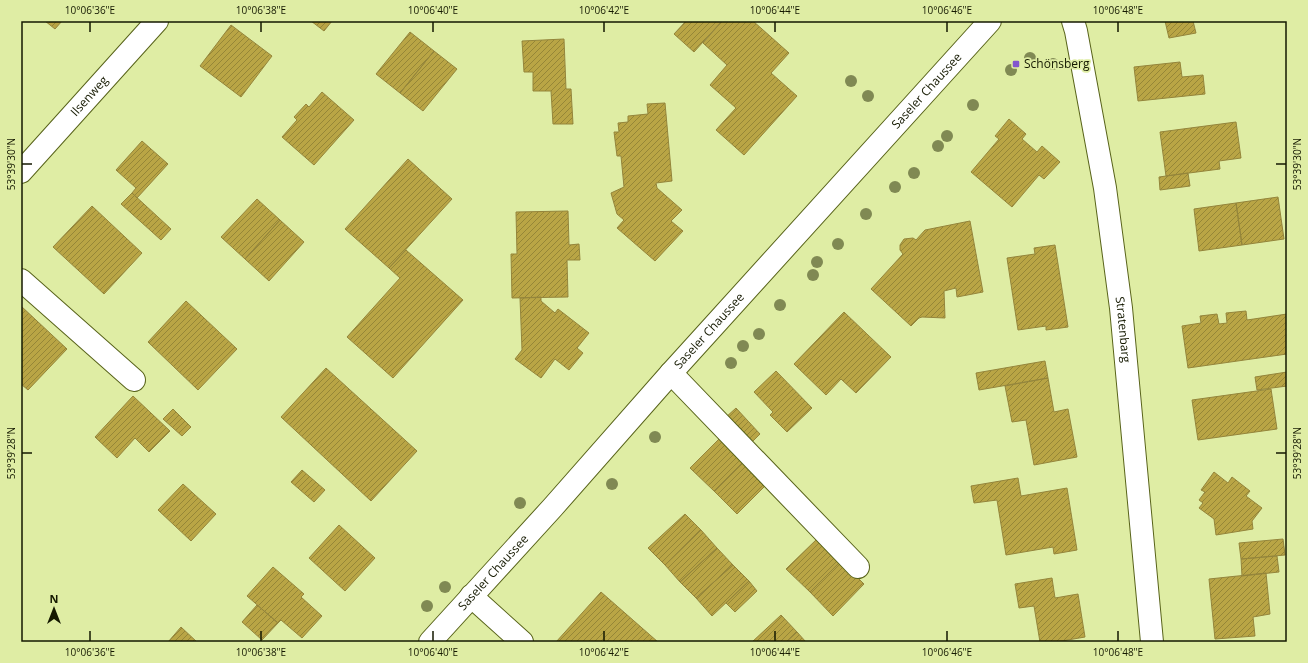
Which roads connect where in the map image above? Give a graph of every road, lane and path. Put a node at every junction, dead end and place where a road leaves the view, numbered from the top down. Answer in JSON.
{"nodes":[{"id":1,"x":157,"y":21,"type":"edge"},
{"id":2,"x":990,"y":21,"type":"edge"},
{"id":3,"x":1073,"y":21,"type":"edge"},
{"id":4,"x":21,"y":172,"type":"edge"},
{"id":5,"x":21,"y":280,"type":"edge"},
{"id":6,"x":671,"y":373,"type":"junction"},
{"id":7,"x":134,"y":380,"type":"dead end"},
{"id":8,"x":858,"y":567,"type":"dead end"},
{"id":9,"x":471,"y":596,"type":"junction"},
{"id":10,"x":430,"y":642,"type":"edge"},
{"id":11,"x":522,"y":642,"type":"edge"},
{"id":12,"x":1152,"y":642,"type":"edge"}],
"edges":[{"from":1,"to":4,"type":"main road","name":"Ilsenweg"},
{"from":2,"to":6,"type":"main road","name":"Saseler Chaussee"},
{"from":3,"to":12,"type":"main road","name":"Stratenbarg"},
{"from":5,"to":7,"type":"main road"},
{"from":6,"to":8,"type":"main road"},
{"from":6,"to":9,"type":"main road","name":"Saseler Chaussee"},
{"from":9,"to":10,"type":"main road","name":"Saseler Chaussee"},
{"from":9,"to":11,"type":"main road"}]}
